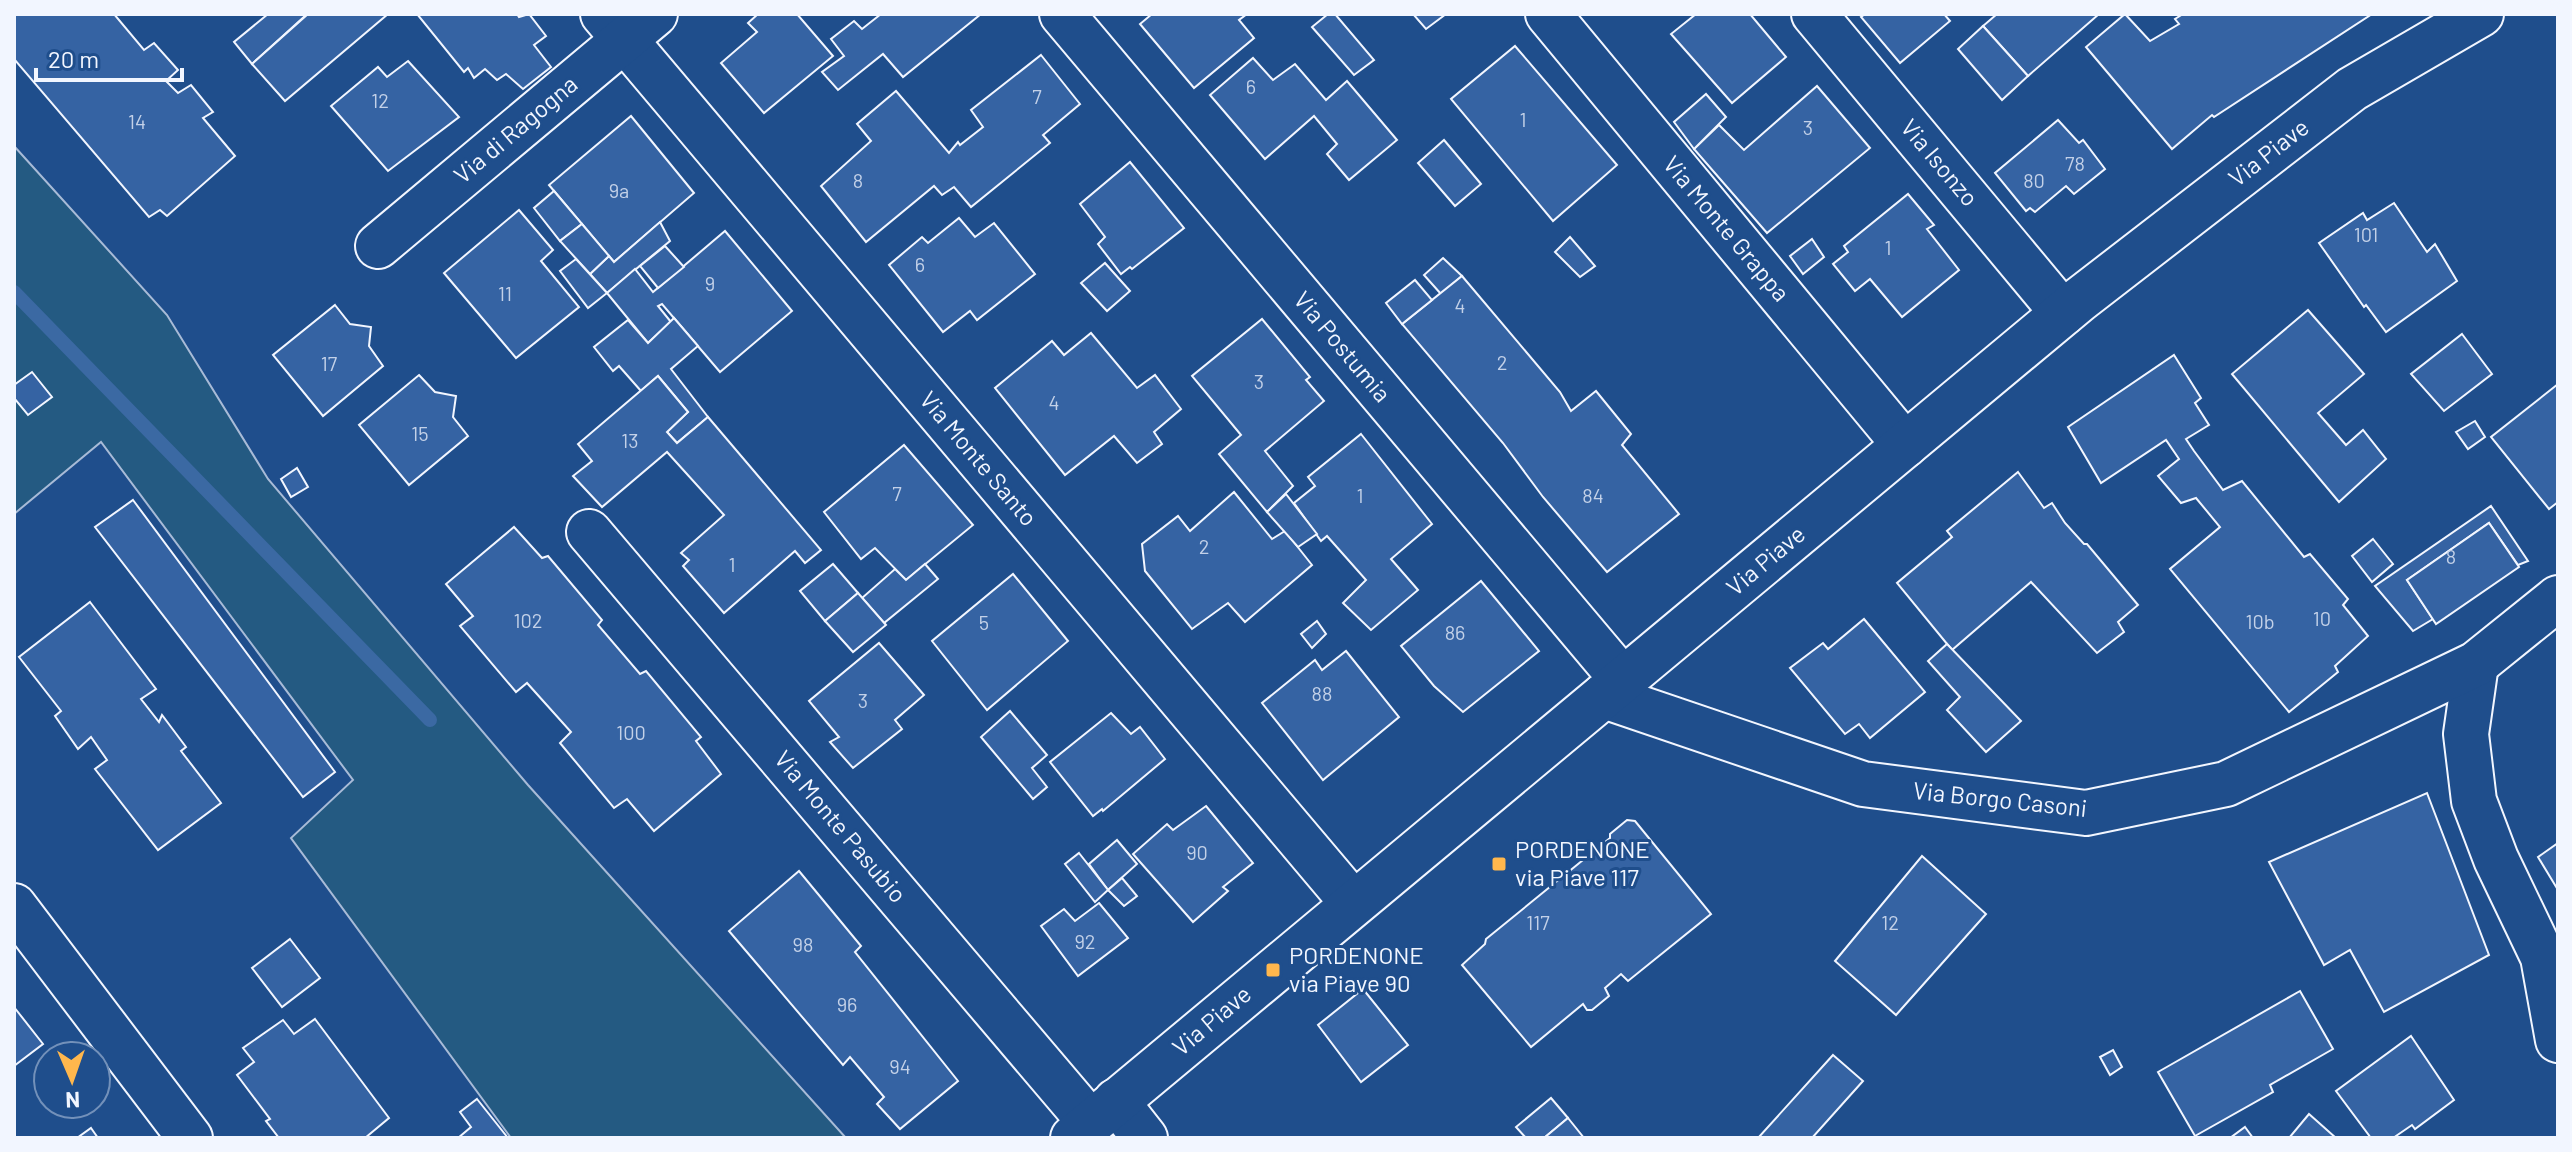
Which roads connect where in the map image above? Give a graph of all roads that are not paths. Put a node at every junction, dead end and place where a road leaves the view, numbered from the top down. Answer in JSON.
{"nodes":[{"id":1,"x":1062,"y":14,"type":"edge"},
{"id":2,"x":1548,"y":14,"type":"edge"},
{"id":3,"x":1814,"y":14,"type":"edge"},
{"id":4,"x":2481,"y":14,"type":"edge"},
{"id":5,"x":627,"y":22,"type":"edge"},
{"id":6,"x":378,"y":246,"type":"dead end"},
{"id":7,"x":2063,"y":313,"type":"junction"},
{"id":8,"x":1905,"y":445,"type":"junction"},
{"id":9,"x":589,"y":532,"type":"dead end"},
{"id":10,"x":2558,"y":598,"type":"edge"},
{"id":11,"x":2476,"y":664,"type":"junction"},
{"id":12,"x":1614,"y":688,"type":"junction"},
{"id":13,"x":1353,"y":903,"type":"junction"},
{"id":14,"x":14,"y":906,"type":"edge"},
{"id":15,"x":2558,"y":1040,"type":"edge"},
{"id":16,"x":1093,"y":1121,"type":"edge"},
{"id":17,"x":190,"y":1138,"type":"edge"},
{"id":18,"x":1145,"y":1138,"type":"edge"}],
"edges":[{"from":1,"to":12,"type":"street","name":"Via Postumia"},
{"from":2,"to":8,"type":"street","name":"Via Monte Grappa"},
{"from":3,"to":7,"type":"street","name":"Via Isonzo"},
{"from":4,"to":7,"type":"street","name":"Via Piave"},
{"from":5,"to":6,"type":"street","name":"Via di Ragogna"},
{"from":5,"to":13,"type":"street","name":"Via Monte Santo"},
{"from":7,"to":8,"type":"street","name":"Via Piave"},
{"from":8,"to":12,"type":"street","name":"Via Piave"},
{"from":9,"to":16,"type":"street","name":"Via Monte Pasubio"},
{"from":10,"to":11,"type":"street","name":"Via Borgo Casoni"},
{"from":11,"to":12,"type":"street","name":"Via Borgo Casoni"},
{"from":11,"to":15,"type":"street"},
{"from":12,"to":13,"type":"street","name":"Via Piave"},
{"from":13,"to":16,"type":"street","name":"Via Piave"},
{"from":14,"to":17,"type":"street"},
{"from":16,"to":18,"type":"street","name":"Via Monte Pasubio"}]}
